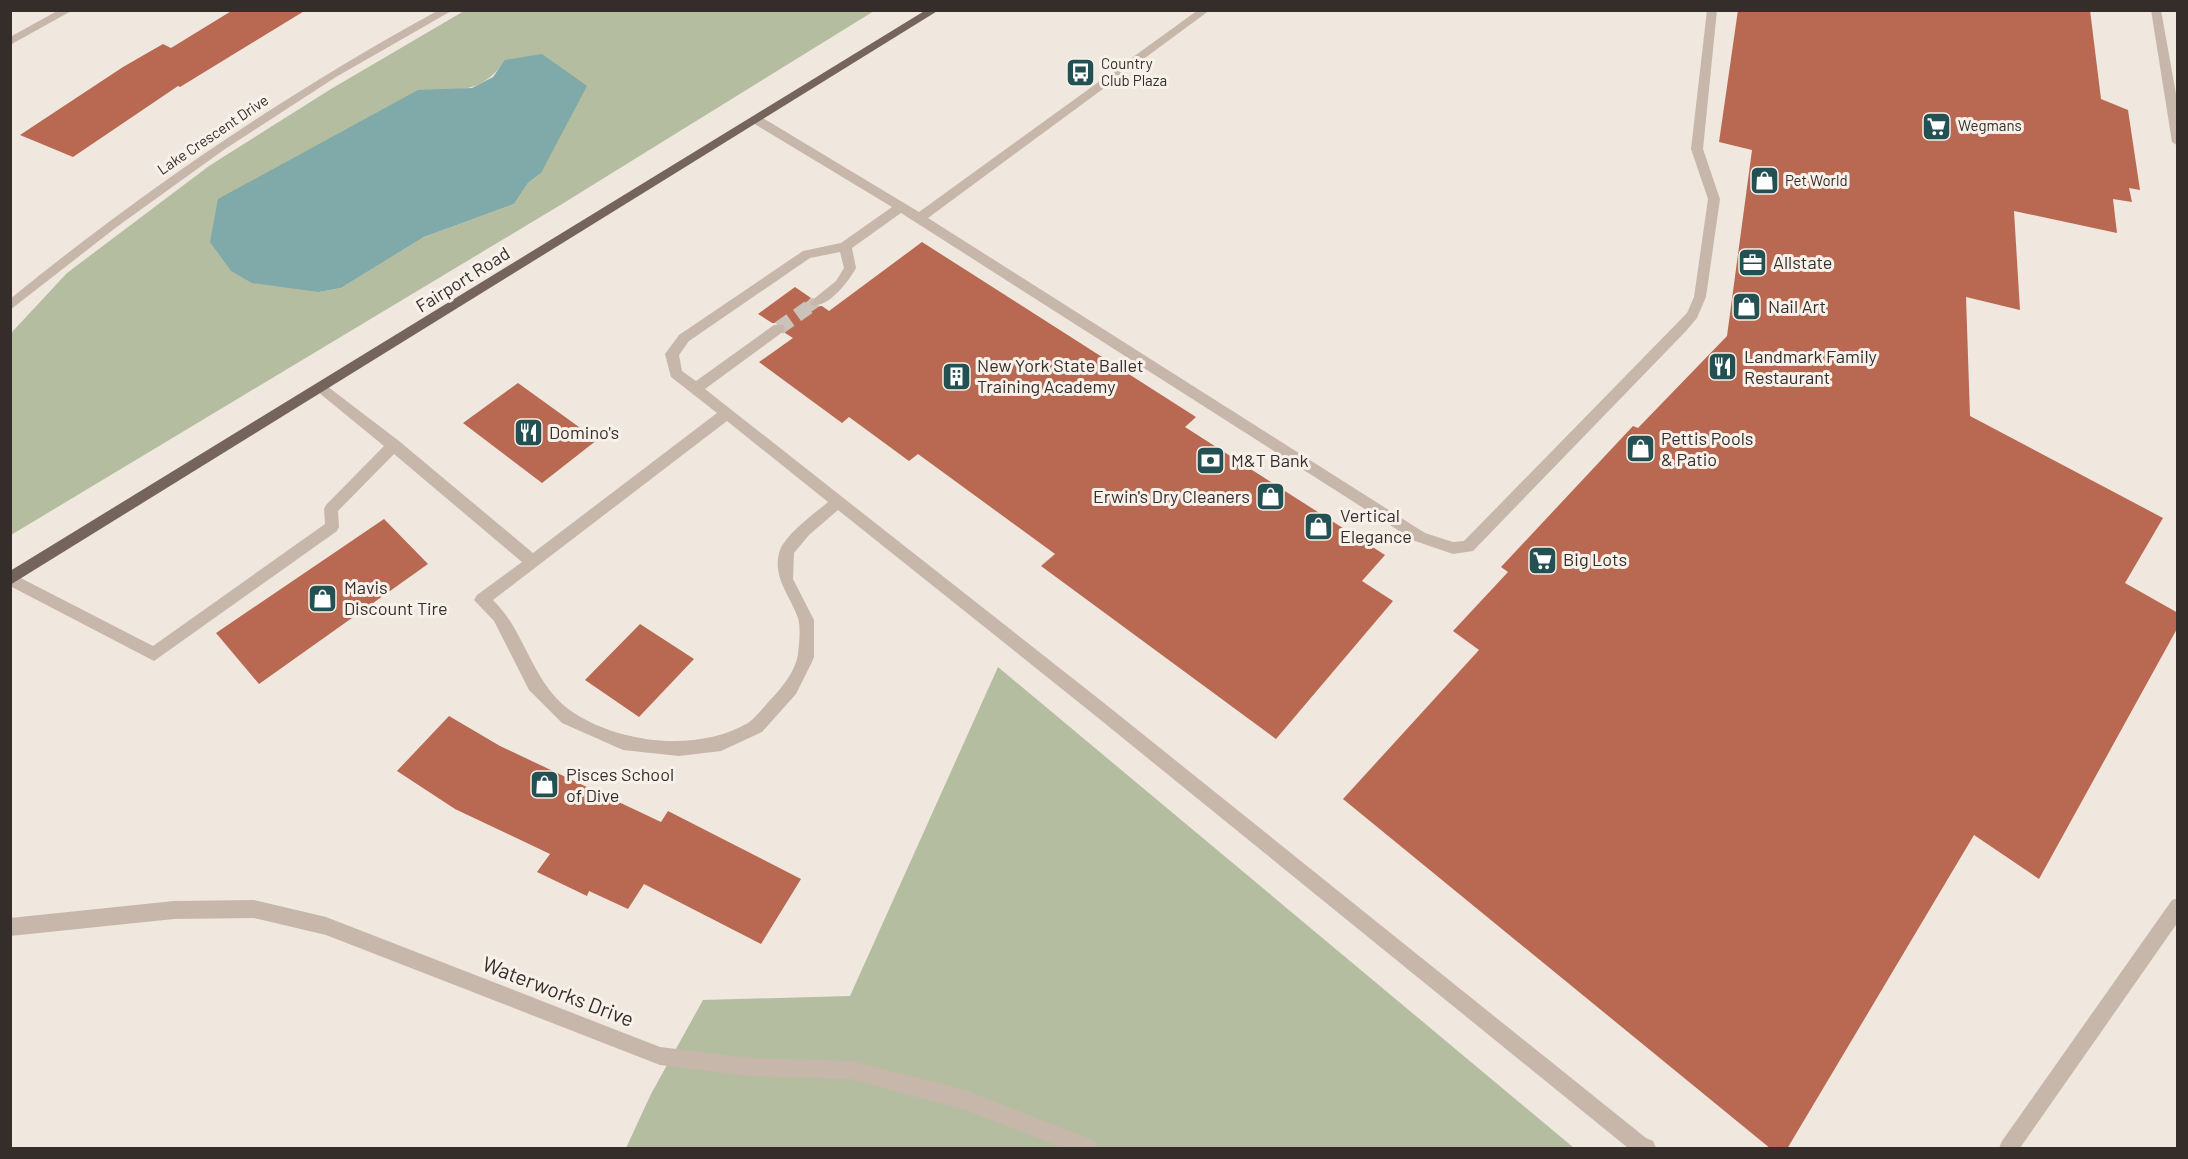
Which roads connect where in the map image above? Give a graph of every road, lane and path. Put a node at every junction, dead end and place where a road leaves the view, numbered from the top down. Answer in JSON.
{"nodes":[{"id":1,"x":68,"y":10,"type":"edge"},
{"id":2,"x":448,"y":10,"type":"edge"},
{"id":3,"x":934,"y":10,"type":"edge"},
{"id":4,"x":1205,"y":10,"type":"edge"},
{"id":5,"x":1712,"y":10,"type":"edge"},
{"id":6,"x":2156,"y":10,"type":"edge"},
{"id":7,"x":10,"y":42,"type":"edge"},
{"id":8,"x":757,"y":120,"type":"junction"},
{"id":9,"x":2178,"y":142,"type":"edge"},
{"id":10,"x":901,"y":207,"type":"junction"},
{"id":11,"x":919,"y":218,"type":"junction"},
{"id":12,"x":845,"y":247,"type":"junction"},
{"id":13,"x":816,"y":302,"type":"tunnel mouth"},
{"id":14,"x":10,"y":306,"type":"edge"},
{"id":15,"x":779,"y":328,"type":"tunnel mouth"},
{"id":16,"x":323,"y":388,"type":"junction"},
{"id":17,"x":696,"y":388,"type":"junction"},
{"id":18,"x":727,"y":413,"type":"junction"},
{"id":19,"x":394,"y":445,"type":"junction"},
{"id":20,"x":838,"y":501,"type":"junction"},
{"id":21,"x":533,"y":562,"type":"junction"},
{"id":22,"x":11,"y":579,"type":"edge"},
{"id":23,"x":2178,"y":906,"type":"edge"},
{"id":24,"x":10,"y":927,"type":"edge"},
{"id":25,"x":1088,"y":1149,"type":"edge"},
{"id":26,"x":1646,"y":1149,"type":"edge"},
{"id":27,"x":2009,"y":1149,"type":"edge"}],
"edges":[{"from":1,"to":7,"type":"street"},
{"from":2,"to":14,"type":"street","name":"Lake Crescent Drive"},
{"from":3,"to":8,"type":"main road","name":"Fairport Road"},
{"from":4,"to":11,"type":"street"},
{"from":5,"to":11,"type":"street"},
{"from":6,"to":9,"type":"street"},
{"from":8,"to":10,"type":"street"},
{"from":8,"to":16,"type":"main road","name":"Fairport Road"},
{"from":10,"to":11,"type":"street"},
{"from":10,"to":12,"type":"street"},
{"from":12,"to":13,"type":"street"},
{"from":12,"to":17,"type":"street"},
{"from":15,"to":17,"type":"street"},
{"from":16,"to":19,"type":"street"},
{"from":16,"to":22,"type":"main road","name":"Fairport Road"},
{"from":17,"to":18,"type":"street"},
{"from":18,"to":20,"type":"street"},
{"from":18,"to":21,"type":"street"},
{"from":19,"to":21,"type":"street"},
{"from":19,"to":22,"type":"street"},
{"from":20,"to":21,"type":"street"},
{"from":20,"to":26,"type":"street"},
{"from":23,"to":27,"type":"street"},
{"from":24,"to":25,"type":"street","name":"Waterworks Drive"}]}
